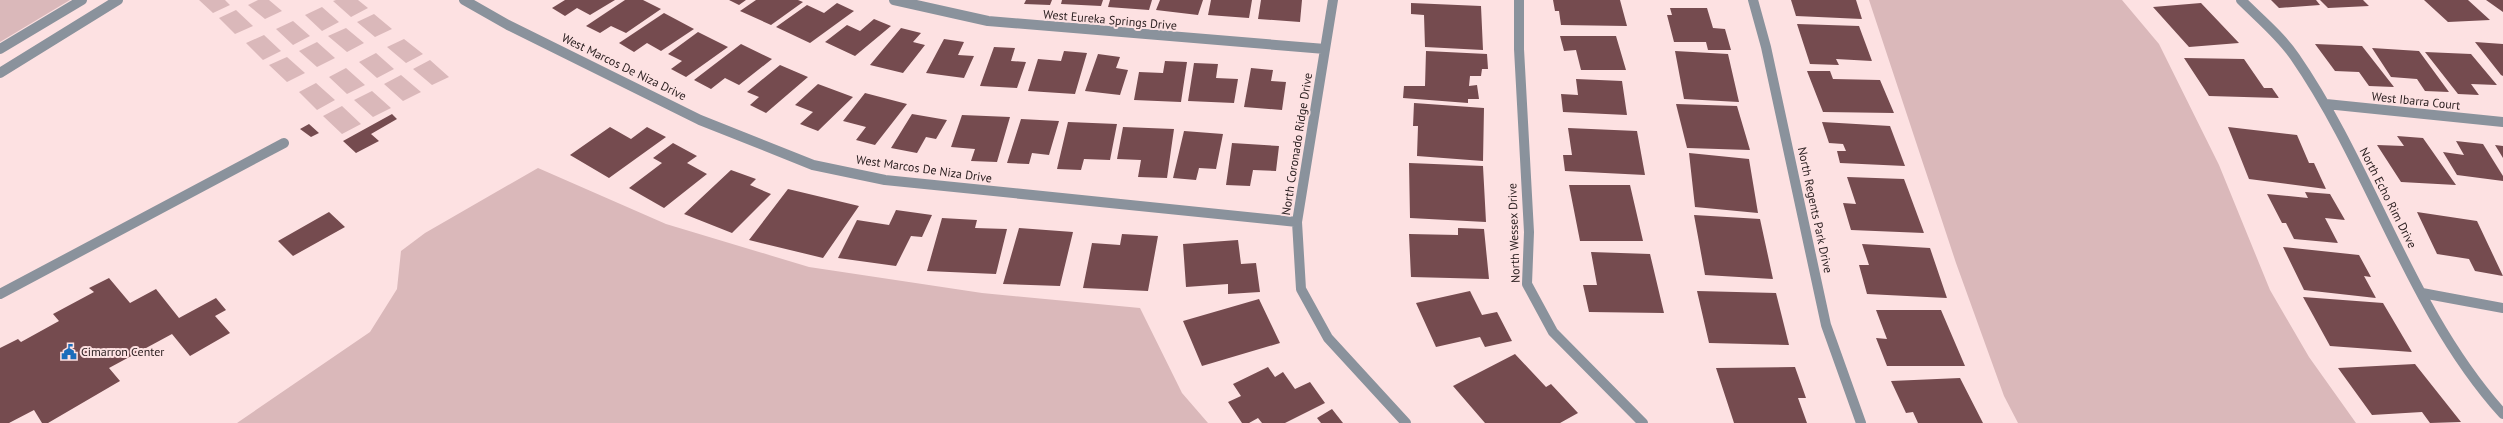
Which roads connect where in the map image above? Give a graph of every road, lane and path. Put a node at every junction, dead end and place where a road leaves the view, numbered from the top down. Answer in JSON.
{"nodes":[{"id":1,"x":82,"y":0,"type":"edge"},
{"id":2,"x":118,"y":0,"type":"edge"},
{"id":3,"x":464,"y":0,"type":"edge"},
{"id":4,"x":894,"y":0,"type":"edge"},
{"id":5,"x":1333,"y":0,"type":"edge"},
{"id":6,"x":1520,"y":0,"type":"edge"},
{"id":7,"x":1753,"y":0,"type":"edge"},
{"id":8,"x":2241,"y":0,"type":"edge"},
{"id":9,"x":0,"y":49,"type":"edge"},
{"id":10,"x":1325,"y":49,"type":"junction"},
{"id":11,"x":0,"y":73,"type":"edge"},
{"id":12,"x":2326,"y":104,"type":"junction"},
{"id":13,"x":2503,"y":122,"type":"edge"},
{"id":14,"x":284,"y":143,"type":"dead end"},
{"id":15,"x":1297,"y":222,"type":"junction"},
{"id":16,"x":0,"y":294,"type":"edge"},
{"id":17,"x":2422,"y":294,"type":"junction"},
{"id":18,"x":2503,"y":308,"type":"edge"},
{"id":19,"x":2503,"y":414,"type":"edge"},
{"id":20,"x":1406,"y":423,"type":"edge"},
{"id":21,"x":1643,"y":423,"type":"edge"},
{"id":22,"x":1861,"y":423,"type":"edge"}],
"edges":[{"from":1,"to":9,"type":"street"},
{"from":2,"to":11,"type":"street"},
{"from":3,"to":15,"type":"street","name":"West Marcos De Niza Drive"},
{"from":4,"to":10,"type":"street","name":"West Eureka Springs Drive"},
{"from":5,"to":10,"type":"street","name":"North Coronado Ridge Drive"},
{"from":6,"to":21,"type":"street","name":"North Wessex Drive"},
{"from":7,"to":22,"type":"street","name":"North Regents Park Drive"},
{"from":8,"to":12,"type":"street","name":"North Echo Rim Drive"},
{"from":10,"to":15,"type":"street","name":"North Coronado Ridge Drive"},
{"from":12,"to":13,"type":"street","name":"West Ibarra Court"},
{"from":12,"to":17,"type":"street","name":"North Echo Rim Drive"},
{"from":14,"to":16,"type":"street"},
{"from":15,"to":20,"type":"street","name":"North Coronado Ridge Drive"},
{"from":17,"to":18,"type":"street"},
{"from":17,"to":19,"type":"street","name":"North Echo Rim Drive"}]}
